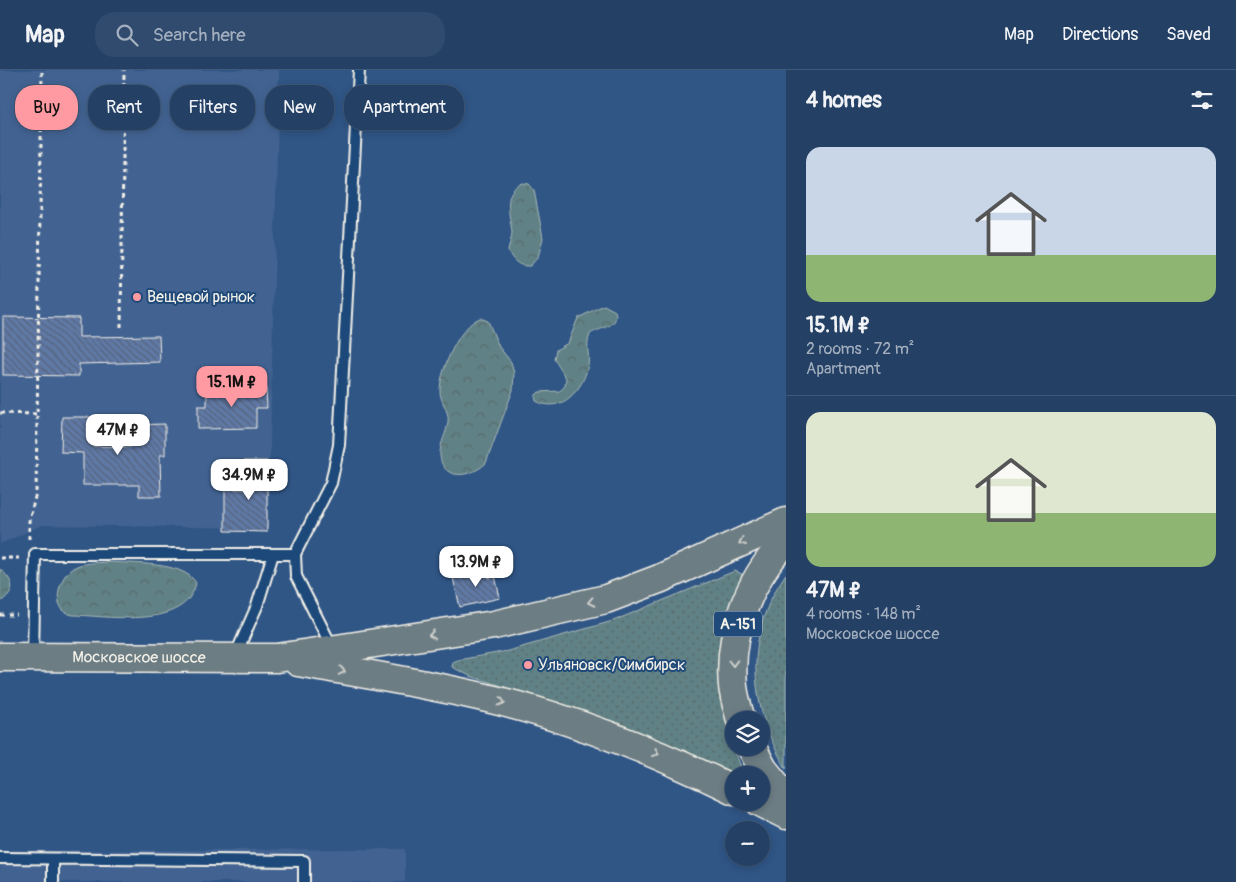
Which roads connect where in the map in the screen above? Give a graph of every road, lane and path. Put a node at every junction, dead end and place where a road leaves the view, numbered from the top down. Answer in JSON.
{"nodes":[{"id":1,"x":42,"y":70,"type":"edge"},
{"id":2,"x":124,"y":70,"type":"edge"},
{"id":3,"x":359,"y":70,"type":"edge"},
{"id":4,"x":121,"y":327,"type":"dead end"},
{"id":5,"x":0,"y":414,"type":"edge"},
{"id":6,"x":37,"y":414,"type":"junction"},
{"id":7,"x":786,"y":522,"type":"edge"},
{"id":8,"x":786,"y":541,"type":"edge"},
{"id":9,"x":29,"y":549,"type":"dead end"},
{"id":10,"x":273,"y":554,"type":"junction"},
{"id":11,"x":295,"y":554,"type":"junction"},
{"id":12,"x":333,"y":650,"type":"junction"},
{"id":13,"x":0,"y":657,"type":"edge"},
{"id":14,"x":33,"y":657,"type":"junction"},
{"id":15,"x":234,"y":658,"type":"junction"},
{"id":16,"x":277,"y":658,"type":"junction"},
{"id":17,"x":739,"y":711,"type":"edge"},
{"id":18,"x":756,"y":756,"type":"edge"},
{"id":19,"x":725,"y":786,"type":"edge"},
{"id":20,"x":786,"y":797,"type":"edge"},
{"id":21,"x":770,"y":807,"type":"edge"},
{"id":22,"x":786,"y":815,"type":"edge"},
{"id":23,"x":0,"y":858,"type":"edge"},
{"id":24,"x":53,"y":859,"type":"junction"},
{"id":25,"x":53,"y":882,"type":"edge"},
{"id":26,"x":304,"y":882,"type":"edge"}],
"edges":[{"from":1,"to":6,"type":"path"},
{"from":2,"to":4,"type":"path"},
{"from":3,"to":11,"type":"lane"},
{"from":5,"to":6,"type":"path"},
{"from":6,"to":9,"type":"path"},
{"from":7,"to":12,"type":"main road","one_way":true},
{"from":8,"to":17,"type":"main road","number":"А-151","one_way":true},
{"from":10,"to":11,"type":"lane"},
{"from":10,"to":14,"type":"lane"},
{"from":10,"to":15,"type":"lane"},
{"from":11,"to":12,"type":"lane"},
{"from":12,"to":16,"type":"main road"},
{"from":13,"to":14,"type":"main road","name":"Московское шоссе"},
{"from":14,"to":15,"type":"main road","name":"Московское шоссе"},
{"from":15,"to":16,"type":"main road","name":"Московское шоссе"},
{"from":16,"to":19,"type":"main road","one_way":true},
{"from":18,"to":20,"type":"main road"},
{"from":21,"to":22,"type":"main road"},
{"from":23,"to":24,"type":"lane"},
{"from":24,"to":25,"type":"lane"},
{"from":24,"to":26,"type":"lane"}]}
